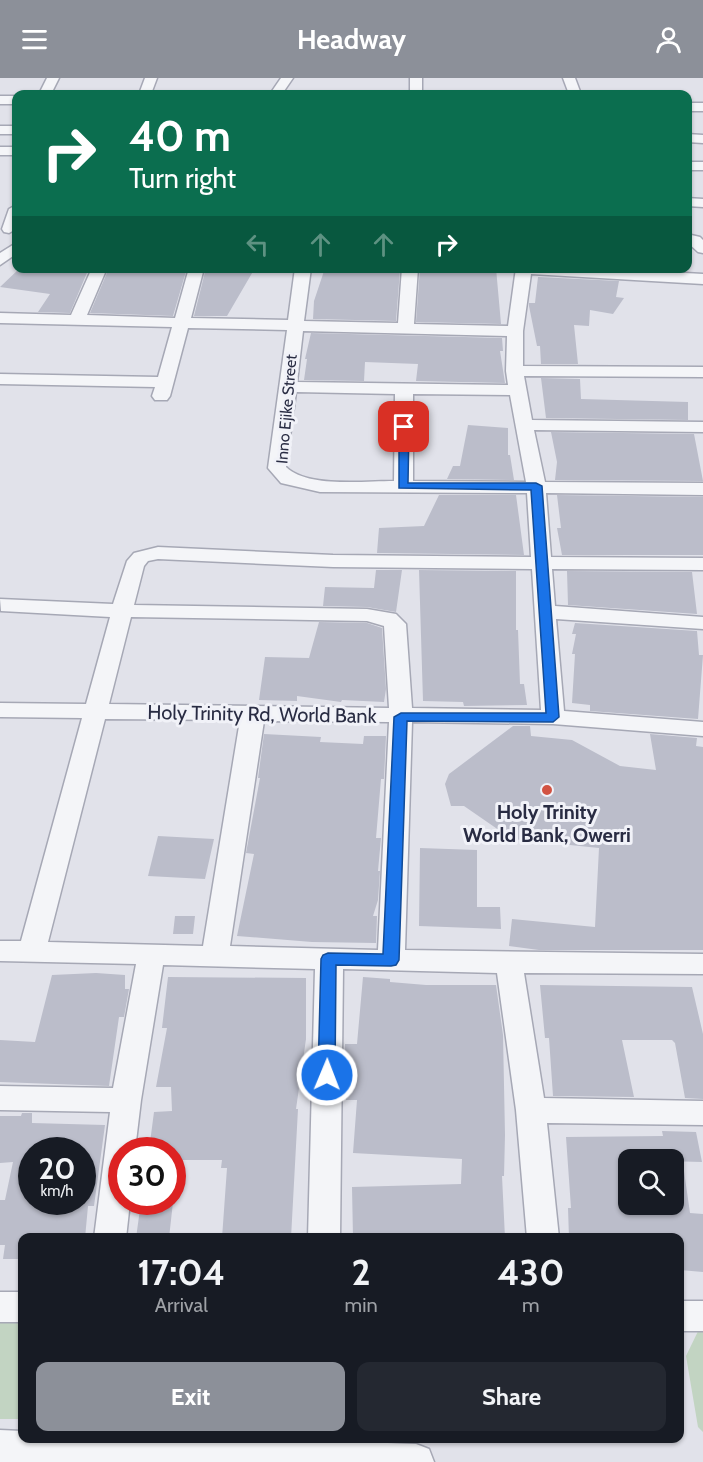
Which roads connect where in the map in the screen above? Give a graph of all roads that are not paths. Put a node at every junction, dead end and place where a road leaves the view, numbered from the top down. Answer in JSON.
{"nodes":[{"id":1,"x":692,"y":239,"type":"edge"},
{"id":2,"x":703,"y":249,"type":"edge"},
{"id":3,"x":12,"y":250,"type":"edge"},
{"id":4,"x":0,"y":260,"type":"edge"},
{"id":5,"x":98,"y":273,"type":"edge"},
{"id":6,"x":196,"y":273,"type":"edge"},
{"id":7,"x":302,"y":273,"type":"edge"},
{"id":8,"x":410,"y":273,"type":"edge"},
{"id":9,"x":523,"y":273,"type":"edge"},
{"id":10,"x":596,"y":273,"type":"edge"},
{"id":11,"x":703,"y":279,"type":"edge"},
{"id":12,"x":0,"y":318,"type":"edge"},
{"id":13,"x":77,"y":320,"type":"junction"},
{"id":14,"x":182,"y":323,"type":"junction"},
{"id":15,"x":294,"y":326,"type":"junction"},
{"id":16,"x":406,"y":329,"type":"junction"},
{"id":17,"x":515,"y":331,"type":"junction"},
{"id":18,"x":703,"y":372,"type":"edge"},
{"id":19,"x":0,"y":379,"type":"edge"},
{"id":20,"x":516,"y":380,"type":"junction"},
{"id":21,"x":287,"y":387,"type":"junction"},
{"id":22,"x":404,"y":388,"type":"junction"},
{"id":23,"x":525,"y":425,"type":"junction"},
{"id":24,"x":703,"y":428,"type":"edge"},
{"id":25,"x":403,"y":486,"type":"junction"},
{"id":26,"x":536,"y":486,"type":"junction"},
{"id":27,"x":703,"y":489,"type":"edge"},
{"id":28,"x":541,"y":563,"type":"junction"},
{"id":29,"x":703,"y":564,"type":"edge"},
{"id":30,"x":1,"y":604,"type":"edge"},
{"id":31,"x":123,"y":611,"type":"junction"},
{"id":32,"x":545,"y":612,"type":"junction"},
{"id":33,"x":703,"y":623,"type":"edge"},
{"id":34,"x":0,"y":710,"type":"edge"},
{"id":35,"x":97,"y":712,"type":"junction"},
{"id":36,"x":252,"y":714,"type":"junction"},
{"id":37,"x":401,"y":717,"type":"junction"},
{"id":38,"x":553,"y":717,"type":"junction"},
{"id":39,"x":703,"y":729,"type":"edge"},
{"id":40,"x":0,"y":951,"type":"edge"},
{"id":41,"x":32,"y":952,"type":"junction"},
{"id":42,"x":151,"y":955,"type":"junction"},
{"id":43,"x":215,"y":956,"type":"junction"},
{"id":44,"x":328,"y":959,"type":"junction"},
{"id":45,"x":391,"y":960,"type":"junction"},
{"id":46,"x":509,"y":963,"type":"junction"},
{"id":47,"x":703,"y":964,"type":"edge"},
{"id":48,"x":0,"y":1098,"type":"edge"},
{"id":49,"x":126,"y":1100,"type":"junction"},
{"id":50,"x":531,"y":1110,"type":"junction"},
{"id":51,"x":703,"y":1113,"type":"edge"},
{"id":52,"x":111,"y":1233,"type":"edge"},
{"id":53,"x":324,"y":1233,"type":"edge"},
{"id":54,"x":543,"y":1233,"type":"edge"},
{"id":55,"x":0,"y":1307,"type":"edge"},
{"id":56,"x":18,"y":1307,"type":"edge"},
{"id":57,"x":684,"y":1316,"type":"edge"},
{"id":58,"x":703,"y":1316,"type":"edge"},
{"id":59,"x":0,"y":1448,"type":"edge"},
{"id":60,"x":291,"y":1460,"type":"edge"},
{"id":61,"x":416,"y":1462,"type":"edge"}],
"edges":[{"from":1,"to":2,"type":"street"},
{"from":3,"to":4,"type":"street"},
{"from":5,"to":13,"type":"street"},
{"from":6,"to":14,"type":"street"},
{"from":7,"to":15,"type":"street","name":"Inno Ejike Street"},
{"from":8,"to":16,"type":"street"},
{"from":9,"to":17,"type":"street"},
{"from":10,"to":11,"type":"street"},
{"from":12,"to":13,"type":"street"},
{"from":13,"to":14,"type":"street"},
{"from":14,"to":15,"type":"street"},
{"from":14,"to":19,"type":"street"},
{"from":15,"to":16,"type":"street"},
{"from":15,"to":21,"type":"street","name":"Inno Ejike Street"},
{"from":16,"to":17,"type":"street"},
{"from":17,"to":20,"type":"street"},
{"from":18,"to":20,"type":"street"},
{"from":20,"to":22,"type":"street"},
{"from":20,"to":23,"type":"street"},
{"from":21,"to":22,"type":"street"},
{"from":21,"to":25,"type":"street","name":"Inno Ejike Street"},
{"from":22,"to":25,"type":"street"},
{"from":23,"to":24,"type":"street"},
{"from":23,"to":26,"type":"street"},
{"from":25,"to":26,"type":"street","name":"Inno Ejike Street"},
{"from":26,"to":27,"type":"street","name":"Inno Ejike Street"},
{"from":26,"to":28,"type":"street"},
{"from":28,"to":29,"type":"street"},
{"from":28,"to":31,"type":"street"},
{"from":28,"to":32,"type":"street"},
{"from":30,"to":31,"type":"street"},
{"from":31,"to":35,"type":"street"},
{"from":31,"to":37,"type":"street"},
{"from":32,"to":33,"type":"street"},
{"from":32,"to":38,"type":"street"},
{"from":34,"to":35,"type":"street","name":"Holy Trinity Rd, World Bank"},
{"from":35,"to":36,"type":"street","name":"Holy Trinity Rd, World Bank"},
{"from":35,"to":41,"type":"street"},
{"from":36,"to":37,"type":"street","name":"Holy Trinity Rd, World Bank"},
{"from":36,"to":43,"type":"street"},
{"from":37,"to":38,"type":"street","name":"Holy Trinity Rd, World Bank"},
{"from":37,"to":45,"type":"street"},
{"from":38,"to":39,"type":"street","name":"Holy Trinity Rd, World Bank"},
{"from":40,"to":41,"type":"street"},
{"from":41,"to":42,"type":"street"},
{"from":42,"to":43,"type":"street"},
{"from":42,"to":49,"type":"street"},
{"from":43,"to":44,"type":"street"},
{"from":44,"to":45,"type":"street"},
{"from":44,"to":53,"type":"street"},
{"from":45,"to":46,"type":"street"},
{"from":46,"to":47,"type":"street"},
{"from":46,"to":50,"type":"street"},
{"from":48,"to":49,"type":"street"},
{"from":49,"to":52,"type":"street"},
{"from":50,"to":51,"type":"street"},
{"from":50,"to":54,"type":"street"},
{"from":55,"to":56,"type":"street"},
{"from":57,"to":58,"type":"street"},
{"from":59,"to":60,"type":"street"},
{"from":60,"to":61,"type":"street"}]}
